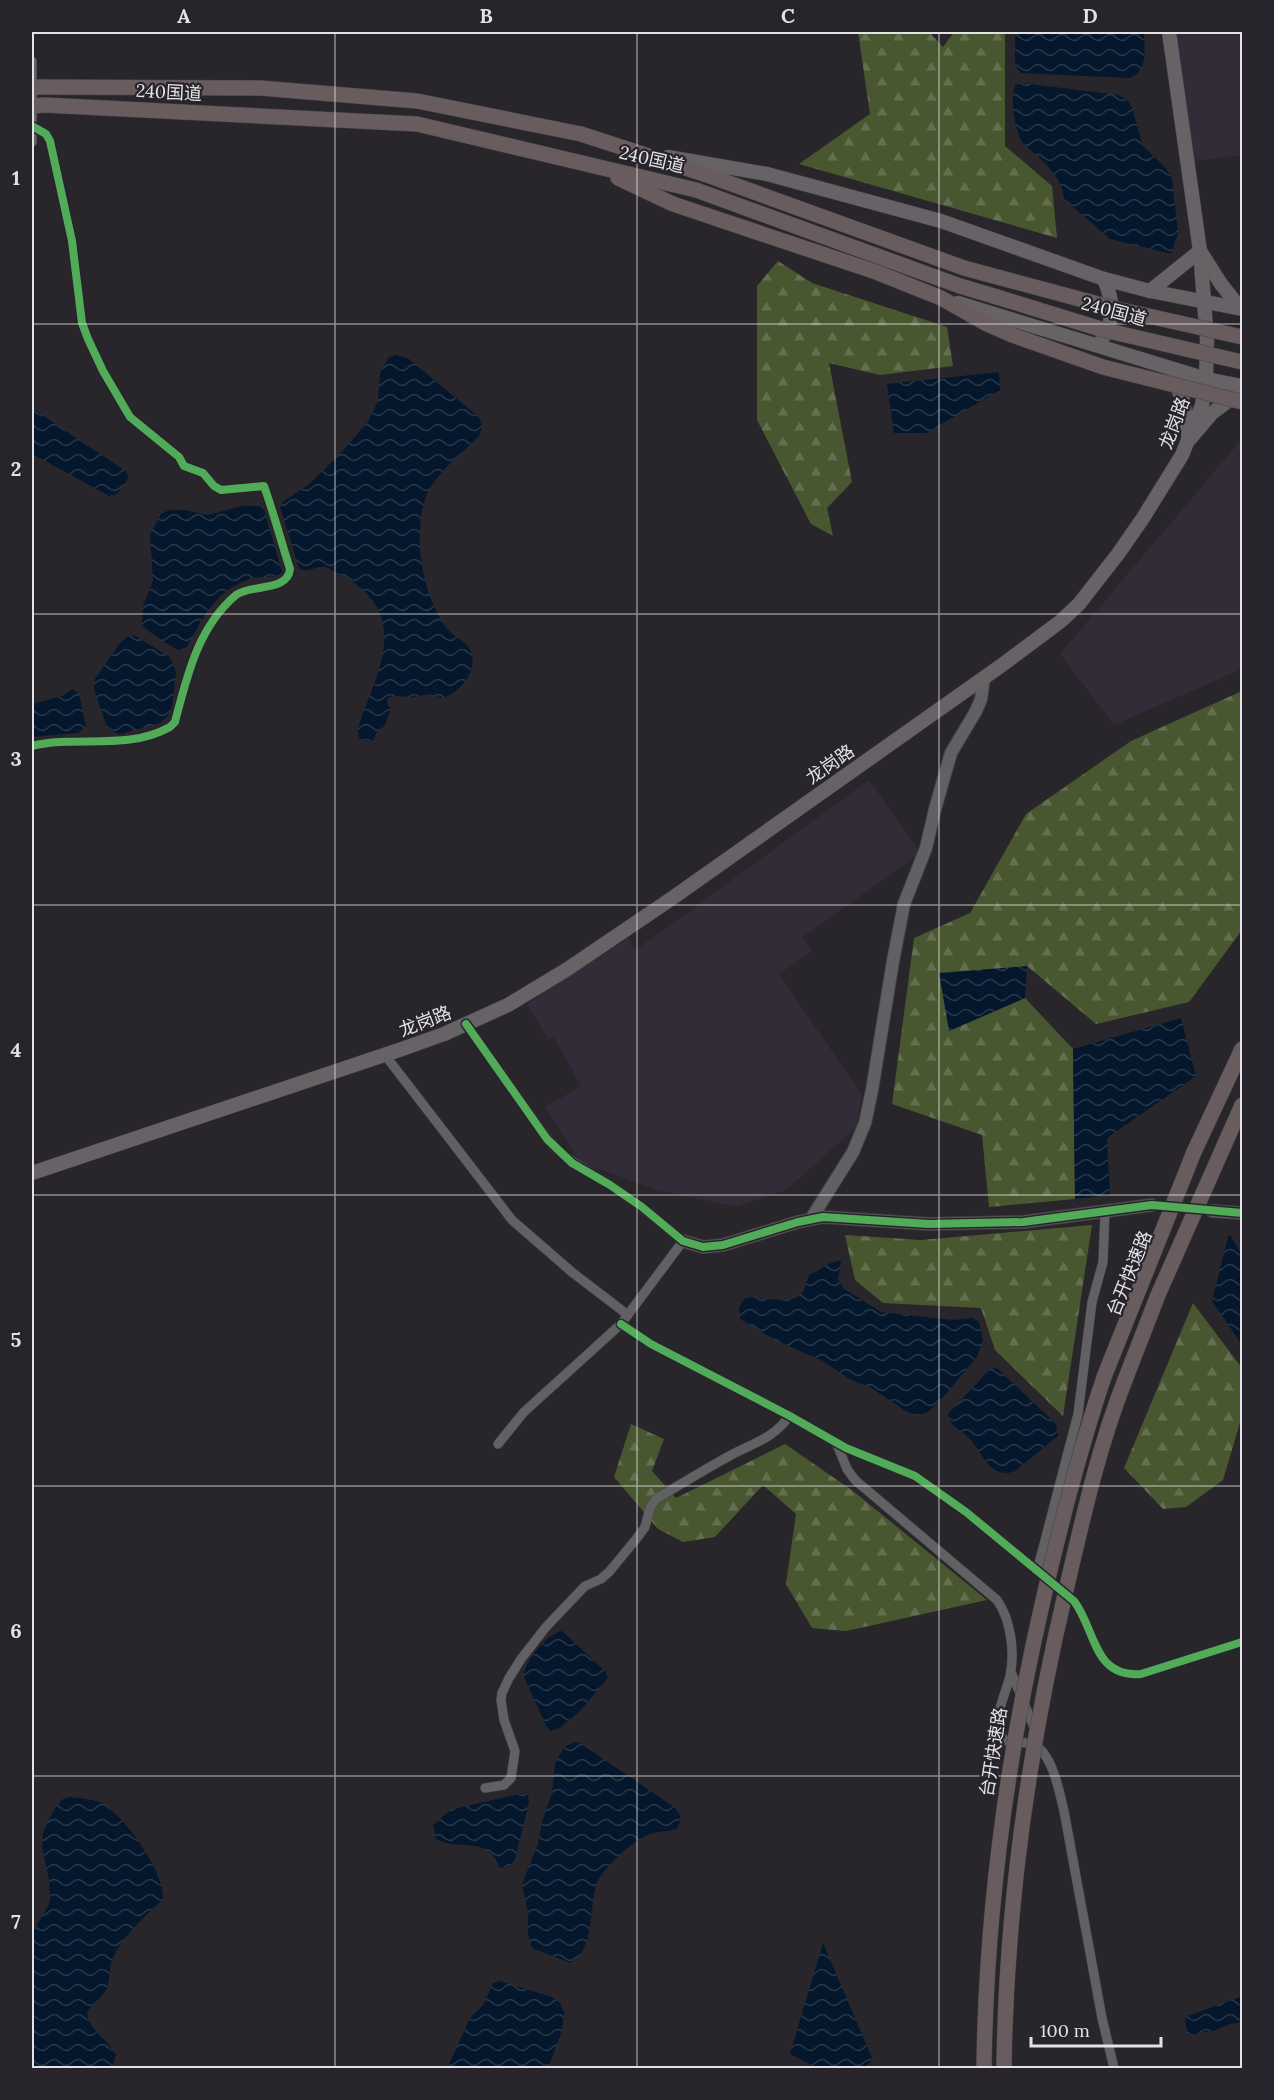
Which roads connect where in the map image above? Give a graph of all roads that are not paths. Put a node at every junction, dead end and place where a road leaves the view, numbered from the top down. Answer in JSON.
{"nodes":[{"id":1,"x":1169,"y":32,"type":"edge"},
{"id":2,"x":32,"y":61,"type":"edge"},
{"id":3,"x":32,"y":87,"type":"edge"},
{"id":4,"x":32,"y":106,"type":"edge"},
{"id":5,"x":32,"y":126,"type":"edge"},
{"id":6,"x":32,"y":142,"type":"edge"},
{"id":7,"x":636,"y":152,"type":"junction"},
{"id":8,"x":591,"y":165,"type":"junction"},
{"id":9,"x":1200,"y":251,"type":"junction"},
{"id":10,"x":1104,"y":279,"type":"junction"},
{"id":11,"x":1150,"y":291,"type":"junction"},
{"id":12,"x":941,"y":298,"type":"junction"},
{"id":13,"x":1204,"y":301,"type":"junction"},
{"id":14,"x":1241,"y":308,"type":"edge"},
{"id":15,"x":1242,"y":337,"type":"edge"},
{"id":16,"x":1096,"y":346,"type":"junction"},
{"id":17,"x":1242,"y":362,"type":"edge"},
{"id":18,"x":1165,"y":367,"type":"junction"},
{"id":19,"x":1206,"y":379,"type":"junction"},
{"id":20,"x":1242,"y":386,"type":"edge"},
{"id":21,"x":1242,"y":392,"type":"edge"},
{"id":22,"x":1242,"y":402,"type":"edge"},
{"id":23,"x":1189,"y":440,"type":"junction"},
{"id":24,"x":984,"y":678,"type":"junction"},
{"id":25,"x":32,"y":746,"type":"edge"},
{"id":26,"x":466,"y":1024,"type":"junction"},
{"id":27,"x":1242,"y":1049,"type":"edge"},
{"id":28,"x":385,"y":1055,"type":"junction"},
{"id":29,"x":1242,"y":1105,"type":"edge"},
{"id":30,"x":32,"y":1173,"type":"edge"},
{"id":31,"x":1152,"y":1205,"type":"tunnel mouth"},
{"id":32,"x":1105,"y":1211,"type":"junction"},
{"id":33,"x":1212,"y":1211,"type":"tunnel mouth"},
{"id":34,"x":1242,"y":1214,"type":"edge"},
{"id":35,"x":811,"y":1219,"type":"junction"},
{"id":36,"x":683,"y":1241,"type":"junction"},
{"id":37,"x":628,"y":1315,"type":"junction"},
{"id":38,"x":621,"y":1324,"type":"junction"},
{"id":39,"x":790,"y":1415,"type":"junction"},
{"id":40,"x":836,"y":1442,"type":"junction"},
{"id":41,"x":498,"y":1444,"type":"dead end"},
{"id":42,"x":1037,"y":1571,"type":"junction"},
{"id":43,"x":1242,"y":1642,"type":"edge"},
{"id":44,"x":1010,"y":1672,"type":"junction"},
{"id":45,"x":1046,"y":1756,"type":"junction"},
{"id":46,"x":485,"y":1788,"type":"dead end"},
{"id":47,"x":984,"y":2068,"type":"edge"},
{"id":48,"x":1004,"y":2068,"type":"edge"},
{"id":49,"x":1114,"y":2068,"type":"edge"}],
"edges":[{"from":1,"to":9,"type":"main road","name":"龙岗路"},
{"from":2,"to":3,"type":"street"},
{"from":3,"to":4,"type":"street"},
{"from":3,"to":7,"type":"highway","name":"240国道"},
{"from":4,"to":5,"type":"street"},
{"from":4,"to":8,"type":"highway","name":"240国道"},
{"from":5,"to":6,"type":"street"},
{"from":5,"to":25,"type":"street"},
{"from":7,"to":10,"type":"main road"},
{"from":7,"to":15,"type":"highway","name":"240国道","bridge":true},
{"from":8,"to":12,"type":"highway"},
{"from":8,"to":17,"type":"highway","name":"240国道","bridge":true},
{"from":9,"to":11,"type":"main road"},
{"from":9,"to":13,"type":"main road","name":"龙岗路"},
{"from":9,"to":14,"type":"main road"},
{"from":10,"to":11,"type":"main road"},
{"from":10,"to":16,"type":"main road"},
{"from":11,"to":13,"type":"main road"},
{"from":12,"to":16,"type":"main road"},
{"from":12,"to":22,"type":"highway","bridge":true},
{"from":13,"to":14,"type":"main road"},
{"from":13,"to":19,"type":"main road","name":"龙岗路"},
{"from":16,"to":18,"type":"main road"},
{"from":18,"to":19,"type":"main road"},
{"from":18,"to":23,"type":"main road"},
{"from":19,"to":20,"type":"main road"},
{"from":19,"to":23,"type":"main road","name":"龙岗路"},
{"from":21,"to":23,"type":"main road"},
{"from":23,"to":24,"type":"main road","name":"龙岗路"},
{"from":24,"to":26,"type":"main road","name":"龙岗路"},
{"from":24,"to":35,"type":"street"},
{"from":26,"to":28,"type":"main road","name":"龙岗路"},
{"from":26,"to":36,"type":"street"},
{"from":27,"to":47,"type":"highway","name":"台开快速路","bridge":true},
{"from":28,"to":30,"type":"main road","name":"龙岗路"},
{"from":28,"to":37,"type":"street"},
{"from":29,"to":48,"type":"highway","name":"台开快速路","bridge":true},
{"from":31,"to":32,"type":"street"},
{"from":32,"to":35,"type":"street"},
{"from":32,"to":42,"type":"street"},
{"from":33,"to":34,"type":"street"},
{"from":35,"to":36,"type":"street"},
{"from":36,"to":37,"type":"street"},
{"from":37,"to":38,"type":"street"},
{"from":38,"to":39,"type":"street"},
{"from":38,"to":41,"type":"street"},
{"from":39,"to":40,"type":"street"},
{"from":39,"to":46,"type":"street"},
{"from":40,"to":42,"type":"street"},
{"from":40,"to":44,"type":"street"},
{"from":42,"to":43,"type":"street"},
{"from":44,"to":45,"type":"street"},
{"from":44,"to":45,"type":"street"},
{"from":45,"to":49,"type":"street"}]}
